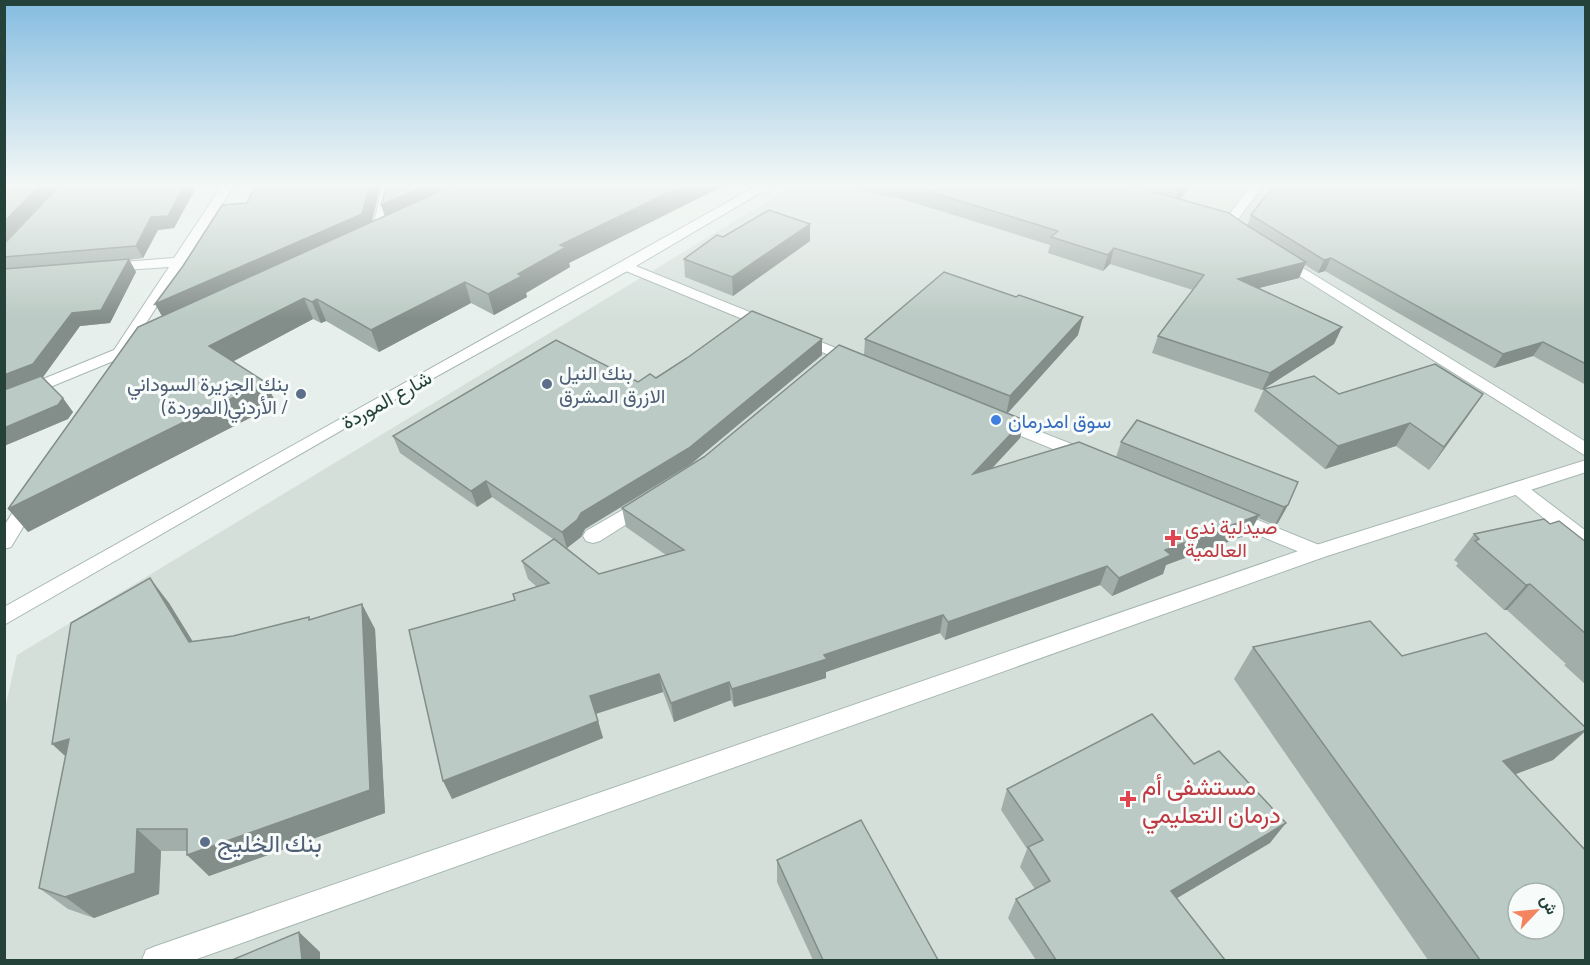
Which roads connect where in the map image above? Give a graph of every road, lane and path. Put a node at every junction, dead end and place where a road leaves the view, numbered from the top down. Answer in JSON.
{"nodes":[{"id":1,"x":201,"y":229,"type":"edge"},
{"id":2,"x":379,"y":229,"type":"edge"},
{"id":3,"x":690,"y":229,"type":"edge"},
{"id":4,"x":1235,"y":229,"type":"edge"},
{"id":5,"x":377,"y":236,"type":"edge"},
{"id":6,"x":1252,"y":240,"type":"edge"},
{"id":7,"x":1273,"y":253,"type":"edge"},
{"id":8,"x":180,"y":262,"type":"junction"},
{"id":9,"x":626,"y":266,"type":"junction"},
{"id":10,"x":98,"y":268,"type":"edge"},
{"id":11,"x":151,"y":340,"type":"edge"},
{"id":12,"x":837,"y":353,"type":"junction"},
{"id":13,"x":119,"y":354,"type":"junction"},
{"id":14,"x":870,"y":367,"type":"edge"},
{"id":15,"x":820,"y":368,"type":"edge"},
{"id":16,"x":107,"y":374,"type":"edge"},
{"id":17,"x":4,"y":401,"type":"edge"},
{"id":18,"x":990,"y":416,"type":"edge"},
{"id":19,"x":1586,"y":450,"type":"edge"},
{"id":20,"x":1099,"y":462,"type":"edge"},
{"id":21,"x":1586,"y":466,"type":"edge"},
{"id":22,"x":41,"y":483,"type":"edge"},
{"id":23,"x":1518,"y":488,"type":"junction"},
{"id":24,"x":660,"y":494,"type":"edge"},
{"id":25,"x":1219,"y":512,"type":"edge"},
{"id":26,"x":593,"y":536,"type":"dead end"},
{"id":27,"x":4,"y":542,"type":"edge"},
{"id":28,"x":1586,"y":542,"type":"edge"},
{"id":29,"x":1317,"y":552,"type":"junction"},
{"id":30,"x":4,"y":617,"type":"edge"},
{"id":31,"x":156,"y":960,"type":"edge"}],
"edges":[{"from":1,"to":8,"type":"street"},
{"from":2,"to":5,"type":"street"},
{"from":3,"to":9,"type":"street","name":"شارع الموردة"},
{"from":4,"to":6,"type":"street"},
{"from":7,"to":19,"type":"street"},
{"from":8,"to":10,"type":"street"},
{"from":8,"to":13,"type":"street"},
{"from":9,"to":12,"type":"street"},
{"from":9,"to":30,"type":"street","name":"شارع الموردة"},
{"from":11,"to":13,"type":"street"},
{"from":12,"to":14,"type":"street"},
{"from":12,"to":15,"type":"street"},
{"from":13,"to":16,"type":"street"},
{"from":13,"to":17,"type":"street"},
{"from":18,"to":20,"type":"street"},
{"from":21,"to":23,"type":"street"},
{"from":22,"to":27,"type":"street"},
{"from":23,"to":28,"type":"street"},
{"from":23,"to":29,"type":"street"},
{"from":24,"to":26,"type":"street"},
{"from":25,"to":29,"type":"street"},
{"from":29,"to":31,"type":"street"}]}
